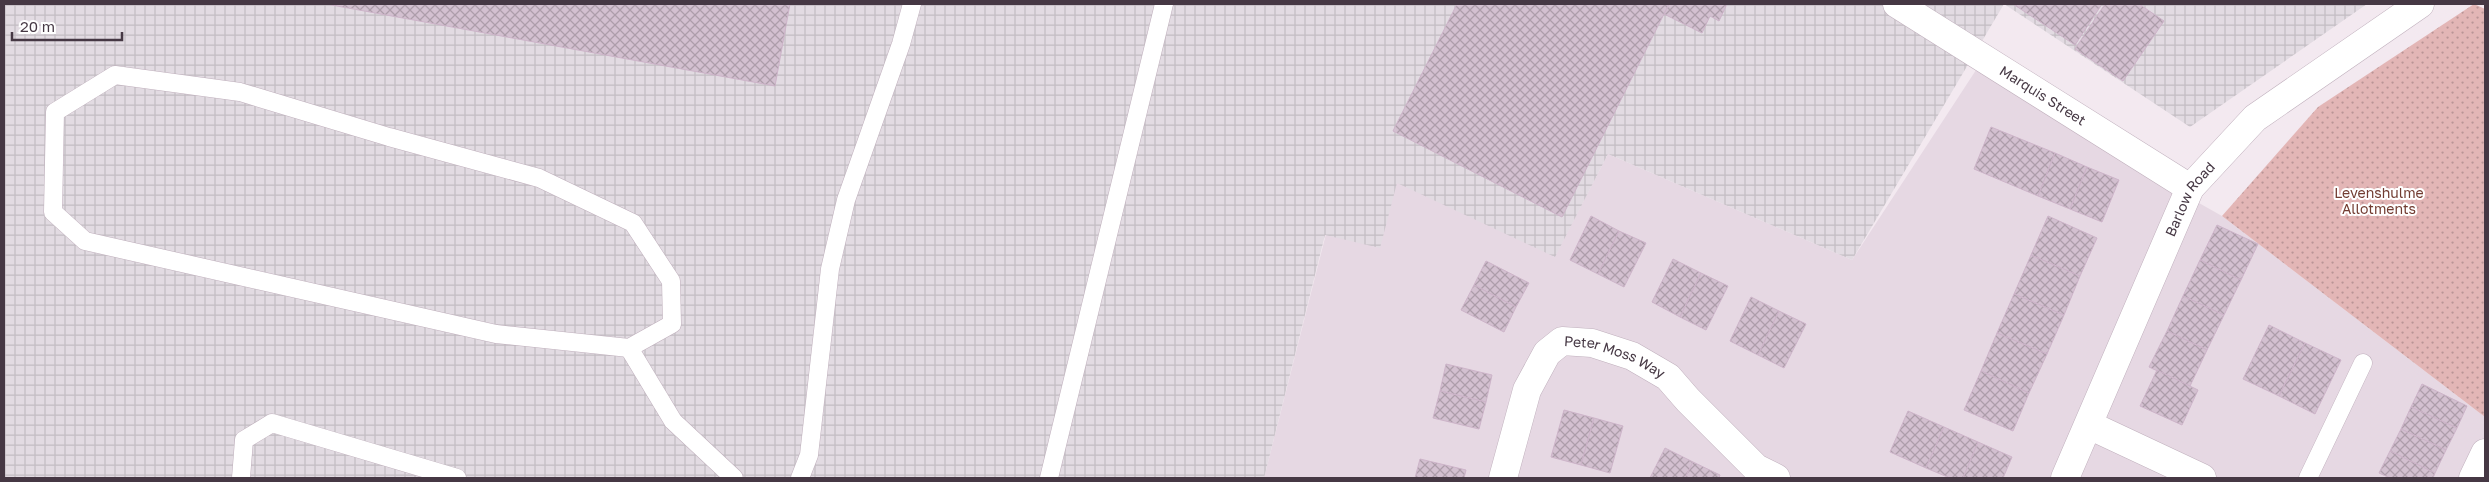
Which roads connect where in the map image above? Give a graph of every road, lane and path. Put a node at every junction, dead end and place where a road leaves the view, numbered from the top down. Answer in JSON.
{"nodes":[{"id":1,"x":912,"y":4,"type":"edge"},
{"id":2,"x":1164,"y":4,"type":"edge"},
{"id":3,"x":1897,"y":4,"type":"edge"},
{"id":4,"x":2420,"y":4,"type":"edge"},
{"id":5,"x":2190,"y":188,"type":"junction"},
{"id":6,"x":629,"y":348,"type":"junction"},
{"id":7,"x":2363,"y":363,"type":"dead end"},
{"id":8,"x":2089,"y":425,"type":"junction"},
{"id":9,"x":2485,"y":453,"type":"edge"},
{"id":10,"x":241,"y":478,"type":"edge"},
{"id":11,"x":457,"y":478,"type":"edge"},
{"id":12,"x":734,"y":478,"type":"edge"},
{"id":13,"x":800,"y":478,"type":"edge"},
{"id":14,"x":1049,"y":478,"type":"edge"},
{"id":15,"x":1504,"y":478,"type":"edge"},
{"id":16,"x":1776,"y":478,"type":"edge"},
{"id":17,"x":2065,"y":478,"type":"edge"},
{"id":18,"x":2202,"y":478,"type":"edge"},
{"id":19,"x":2308,"y":478,"type":"edge"},
{"id":20,"x":2473,"y":478,"type":"edge"}],
"edges":[{"from":1,"to":13,"type":"lane"},
{"from":2,"to":14,"type":"lane"},
{"from":3,"to":5,"type":"street","name":"Marquis Street"},
{"from":4,"to":5,"type":"street","name":"Barlow Road"},
{"from":5,"to":8,"type":"street","name":"Barlow Road"},
{"from":6,"to":6,"type":"lane"},
{"from":6,"to":12,"type":"lane"},
{"from":7,"to":19,"type":"lane"},
{"from":8,"to":17,"type":"street","name":"Barlow Road"},
{"from":8,"to":18,"type":"street"},
{"from":9,"to":20,"type":"street"},
{"from":10,"to":11,"type":"lane"},
{"from":15,"to":16,"type":"street","name":"Peter Moss Way"}]}
